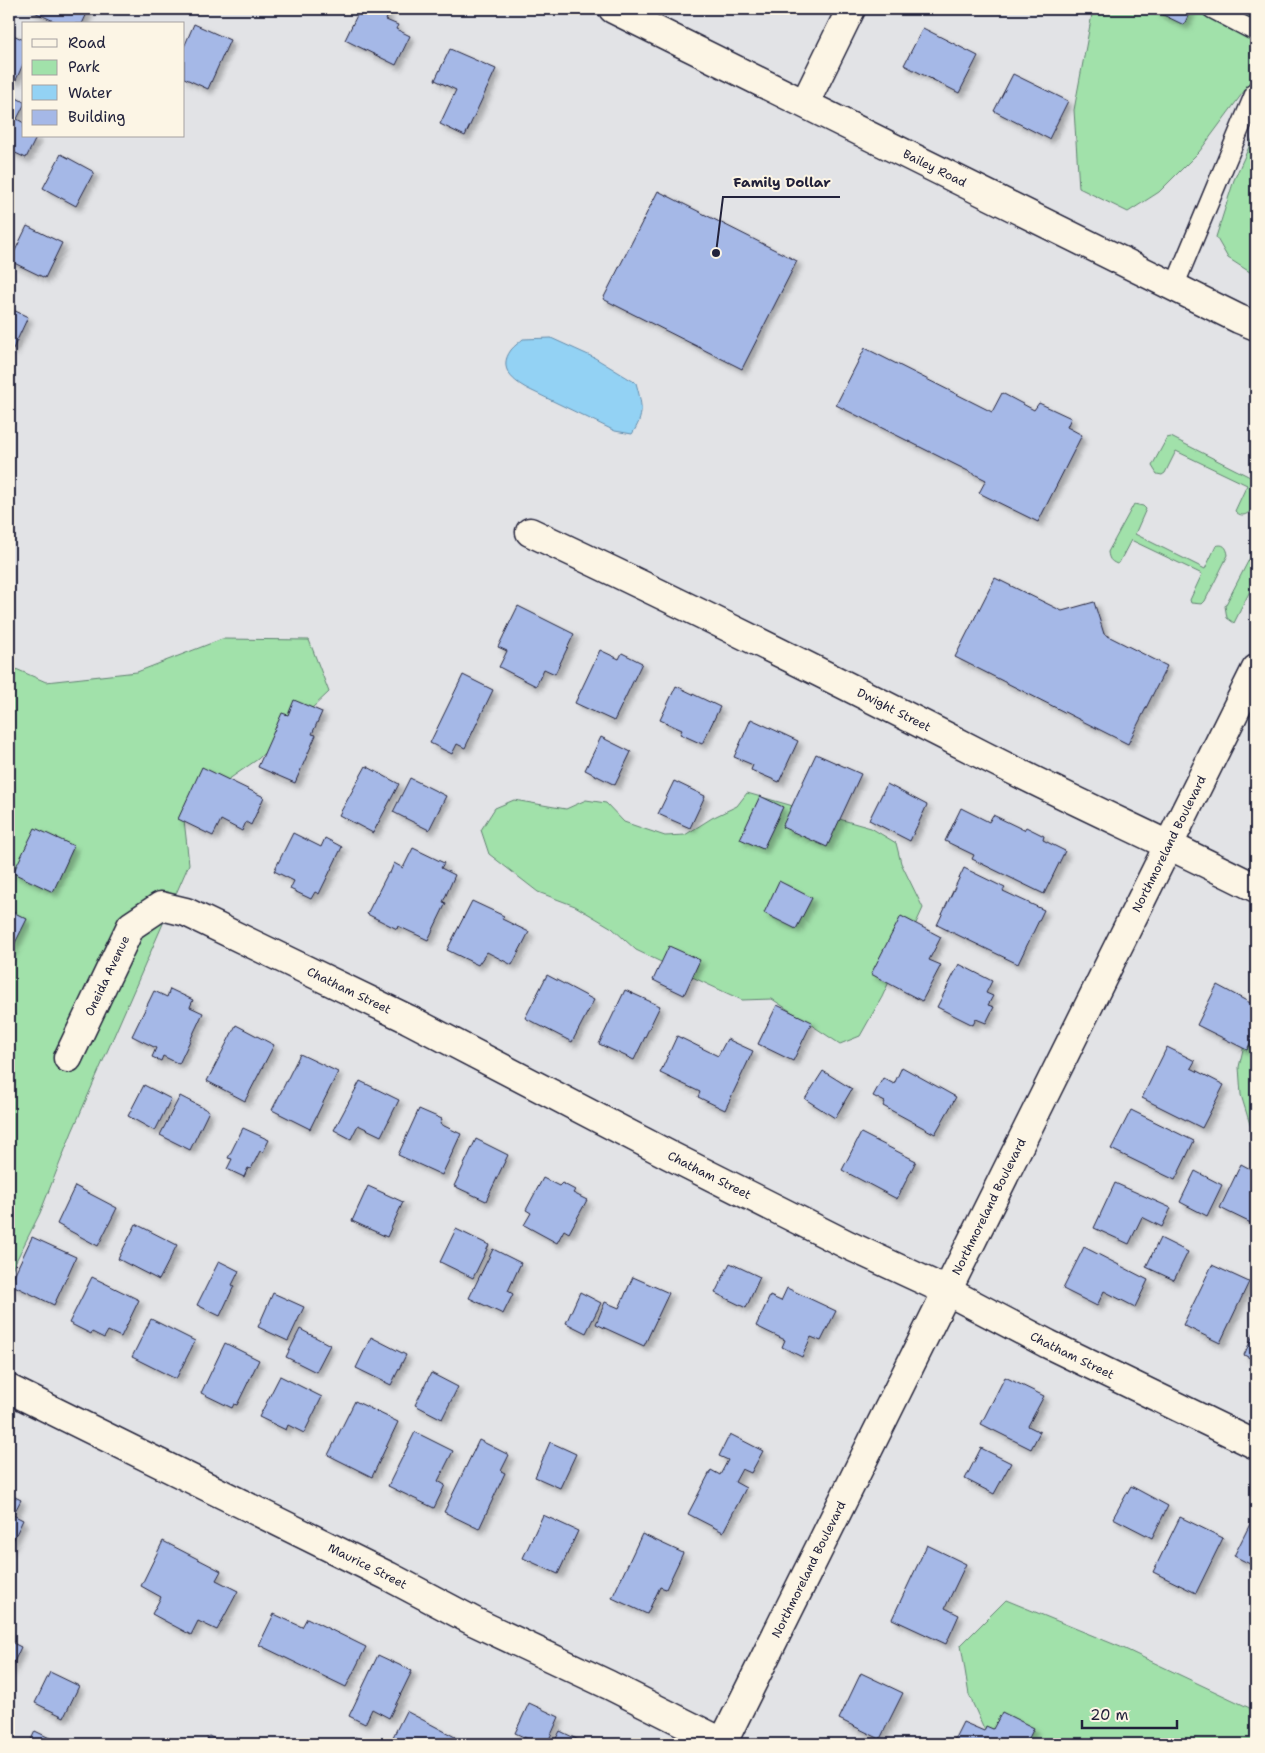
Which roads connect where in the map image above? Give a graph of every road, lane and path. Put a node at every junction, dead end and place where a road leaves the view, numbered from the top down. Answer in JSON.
{"nodes":[{"id":1,"x":613,"y":9,"type":"edge"},
{"id":2,"x":851,"y":9,"type":"edge"},
{"id":3,"x":1212,"y":9,"type":"edge"},
{"id":4,"x":1256,"y":32,"type":"edge"},
{"id":5,"x":1256,"y":90,"type":"edge"},
{"id":6,"x":805,"y":103,"type":"junction"},
{"id":7,"x":1174,"y":287,"type":"junction"},
{"id":8,"x":1256,"y":326,"type":"edge"},
{"id":9,"x":530,"y":532,"type":"dead end"},
{"id":10,"x":1256,"y":668,"type":"edge"},
{"id":11,"x":1169,"y":844,"type":"junction"},
{"id":12,"x":1256,"y":888,"type":"edge"},
{"id":13,"x":161,"y":906,"type":"joint"},
{"id":14,"x":68,"y":1058,"type":"dead end"},
{"id":15,"x":947,"y":1292,"type":"junction"},
{"id":16,"x":9,"y":1389,"type":"edge"},
{"id":17,"x":1256,"y":1445,"type":"edge"},
{"id":18,"x":724,"y":1744,"type":"edge"}],
"edges":[{"from":1,"to":6,"type":"street","name":"Bailey Road"},
{"from":2,"to":6,"type":"street"},
{"from":3,"to":4,"type":"lane"},
{"from":5,"to":7,"type":"lane"},
{"from":6,"to":7,"type":"street","name":"Bailey Road"},
{"from":7,"to":8,"type":"street","name":"Bailey Road"},
{"from":9,"to":11,"type":"street","name":"Dwight Street"},
{"from":10,"to":11,"type":"street","name":"Northmoreland Boulevard"},
{"from":11,"to":12,"type":"street","name":"Dwight Street"},
{"from":11,"to":15,"type":"street","name":"Northmoreland Boulevard"},
{"from":13,"to":14,"type":"street","name":"Oneida Avenue"},
{"from":13,"to":15,"type":"street","name":"Chatham Street"},
{"from":15,"to":17,"type":"street","name":"Chatham Street"},
{"from":15,"to":18,"type":"street","name":"Northmoreland Boulevard"},
{"from":16,"to":18,"type":"street","name":"Maurice Street"}]}
